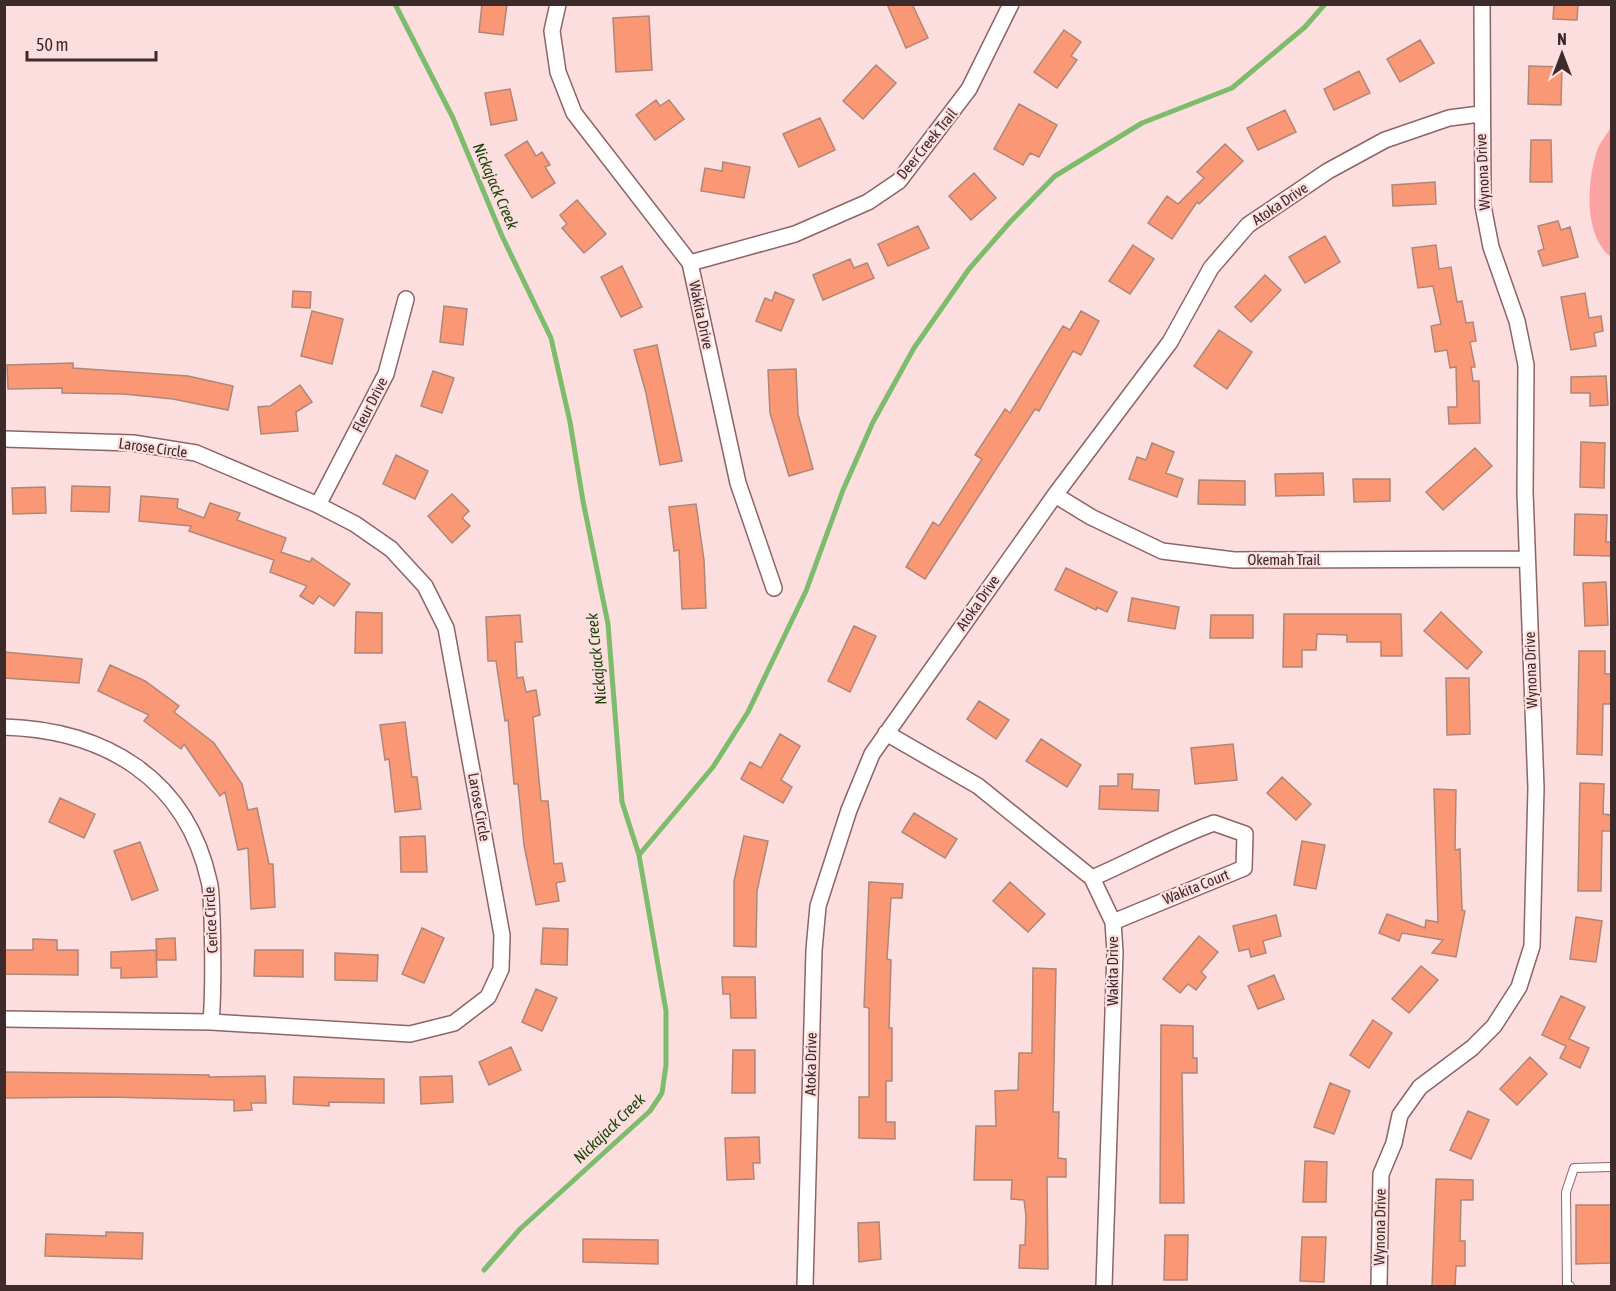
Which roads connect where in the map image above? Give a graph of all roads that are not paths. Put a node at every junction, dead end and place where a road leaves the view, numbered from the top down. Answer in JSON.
{"nodes":[{"id":1,"x":558,"y":4,"type":"edge"},
{"id":2,"x":1011,"y":4,"type":"edge"},
{"id":3,"x":1482,"y":4,"type":"edge"},
{"id":4,"x":1480,"y":114,"type":"junction"},
{"id":5,"x":690,"y":263,"type":"junction"},
{"id":6,"x":406,"y":299,"type":"dead end"},
{"id":7,"x":4,"y":439,"type":"edge"},
{"id":8,"x":1055,"y":495,"type":"junction"},
{"id":9,"x":318,"y":505,"type":"junction"},
{"id":10,"x":1527,"y":559,"type":"junction"},
{"id":11,"x":774,"y":588,"type":"dead end"},
{"id":12,"x":4,"y":727,"type":"edge"},
{"id":13,"x":886,"y":733,"type":"junction"},
{"id":14,"x":1092,"y":878,"type":"junction"},
{"id":15,"x":1113,"y":922,"type":"junction"},
{"id":16,"x":4,"y":1019,"type":"edge"},
{"id":17,"x":211,"y":1022,"type":"junction"},
{"id":18,"x":1611,"y":1167,"type":"edge"},
{"id":19,"x":805,"y":1287,"type":"edge"},
{"id":20,"x":1104,"y":1287,"type":"edge"},
{"id":21,"x":1379,"y":1287,"type":"edge"},
{"id":22,"x":1570,"y":1287,"type":"edge"}],
"edges":[{"from":1,"to":5,"type":"street","name":"Wakita Drive"},
{"from":2,"to":5,"type":"street","name":"Deer Creek Trail"},
{"from":3,"to":4,"type":"street","name":"Wynona Drive"},
{"from":4,"to":8,"type":"street","name":"Atoka Drive"},
{"from":4,"to":10,"type":"street","name":"Wynona Drive"},
{"from":5,"to":11,"type":"street","name":"Wakita Drive"},
{"from":6,"to":9,"type":"street","name":"Fleur Drive"},
{"from":7,"to":9,"type":"street","name":"Larose Circle"},
{"from":8,"to":10,"type":"street","name":"Okemah Trail"},
{"from":8,"to":13,"type":"street","name":"Atoka Drive"},
{"from":9,"to":17,"type":"street","name":"Larose Circle"},
{"from":10,"to":21,"type":"street","name":"Wynona Drive"},
{"from":12,"to":17,"type":"street","name":"Cerice Circle"},
{"from":13,"to":14,"type":"street","name":"Wakita Drive"},
{"from":13,"to":19,"type":"street","name":"Atoka Drive"},
{"from":14,"to":15,"type":"street","name":"Wakita Drive"},
{"from":14,"to":15,"type":"street","name":"Wakita Court"},
{"from":15,"to":20,"type":"street","name":"Wakita Drive"},
{"from":16,"to":17,"type":"street","name":"Larose Circle"},
{"from":18,"to":22,"type":"lane"}]}
